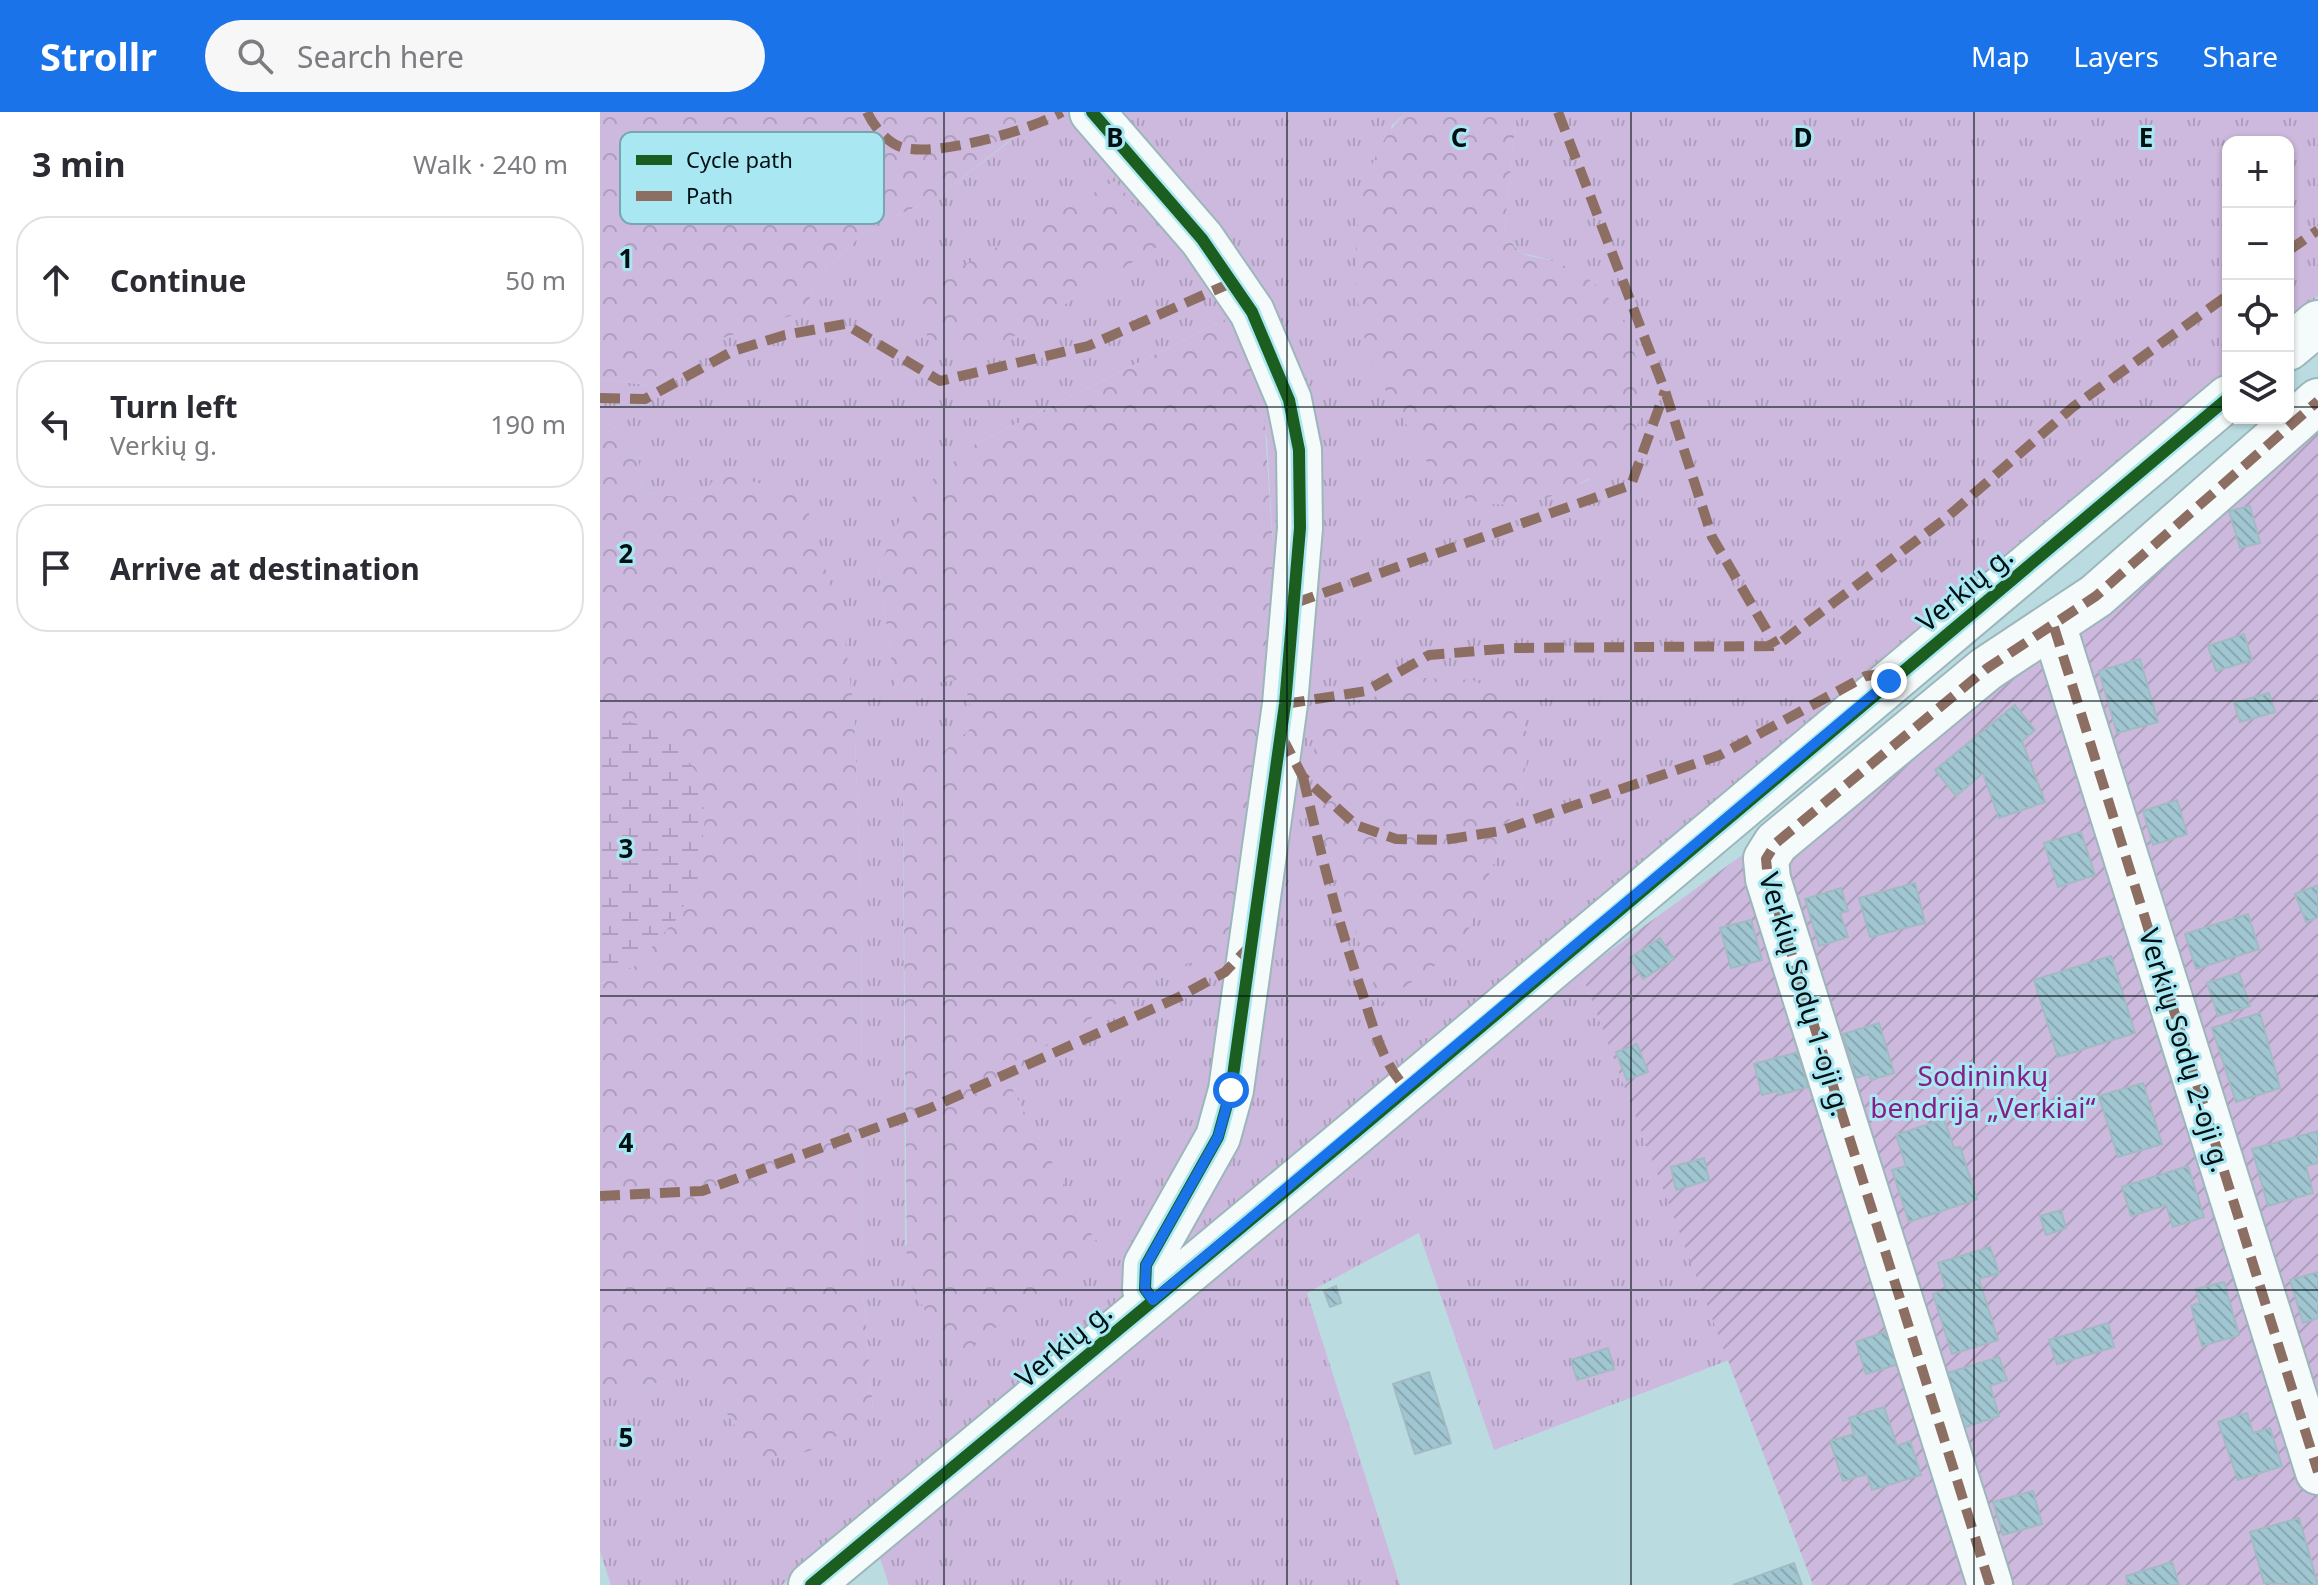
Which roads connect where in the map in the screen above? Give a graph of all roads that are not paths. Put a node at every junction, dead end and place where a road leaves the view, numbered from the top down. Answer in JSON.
{"nodes":[{"id":1,"x":1092,"y":112,"type":"edge"},
{"id":2,"x":2318,"y":323,"type":"edge"},
{"id":3,"x":2294,"y":343,"type":"edge"},
{"id":4,"x":2318,"y":401,"type":"edge"},
{"id":5,"x":2222,"y":403,"type":"edge"},
{"id":6,"x":2054,"y":627,"type":"junction"},
{"id":7,"x":1153,"y":1300,"type":"junction"},
{"id":8,"x":2318,"y":1472,"type":"edge"},
{"id":9,"x":811,"y":1585,"type":"edge"},
{"id":10,"x":1990,"y":1585,"type":"edge"}],
"edges":[{"from":1,"to":7,"type":"street"},
{"from":2,"to":3,"type":"street"},
{"from":4,"to":6,"type":"street","name":"Verkių Sodų 1-oji g."},
{"from":5,"to":7,"type":"street","name":"Verkių g."},
{"from":6,"to":8,"type":"street","name":"Verkių Sodų 2-oji g."},
{"from":6,"to":10,"type":"street","name":"Verkių Sodų 1-oji g."},
{"from":7,"to":9,"type":"street","name":"Verkių g."}]}
